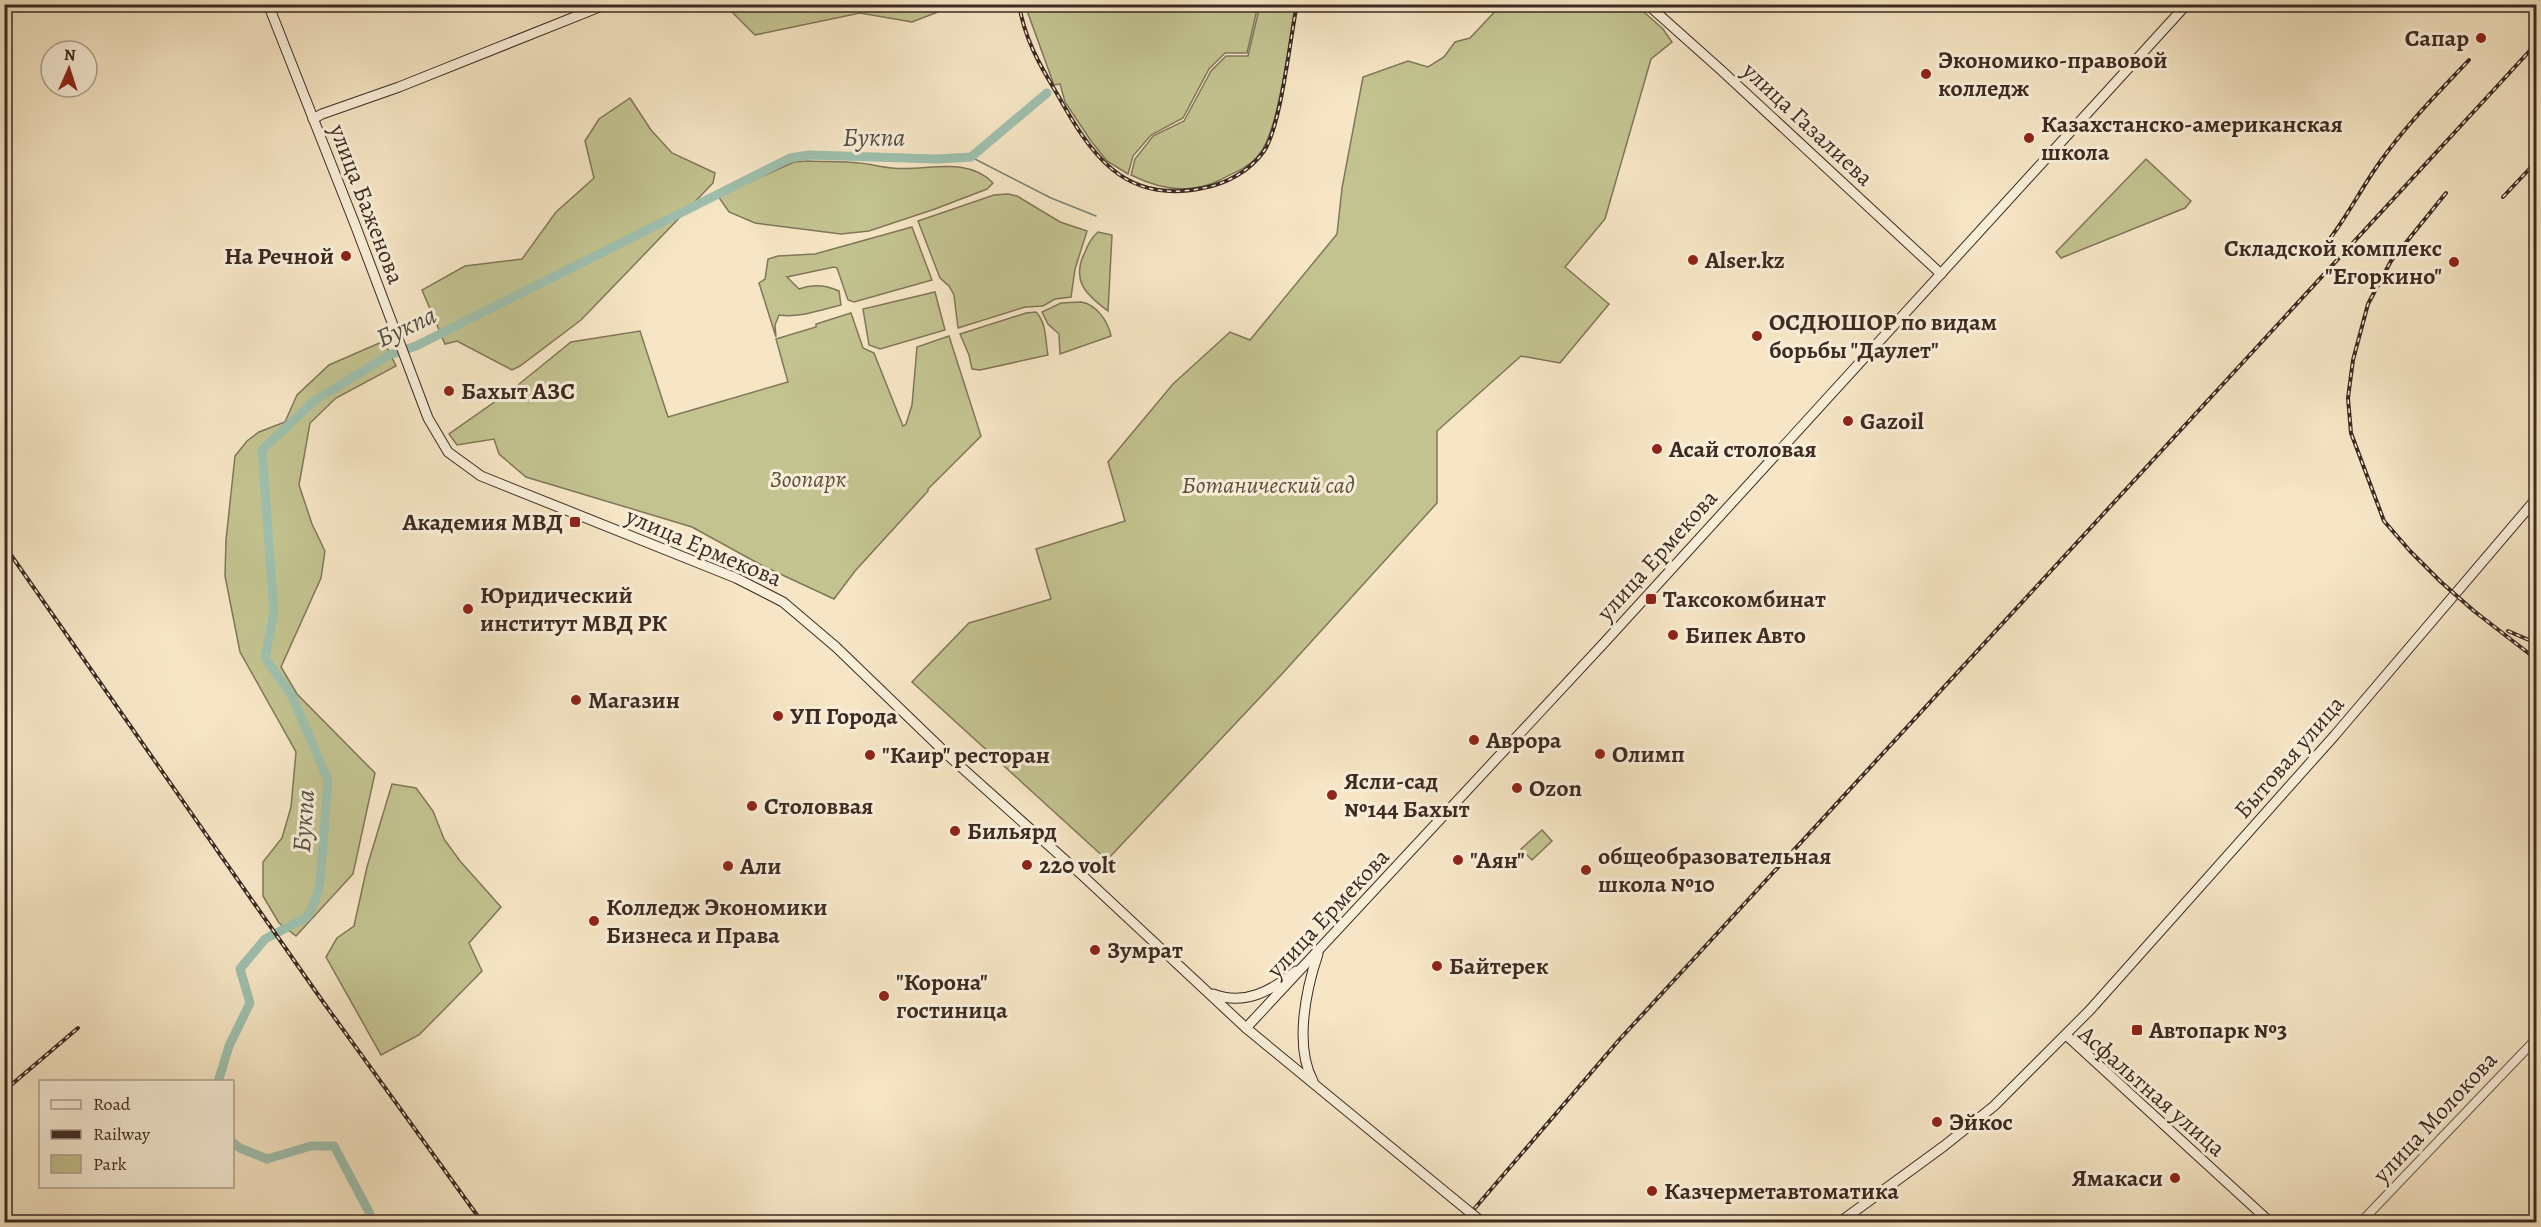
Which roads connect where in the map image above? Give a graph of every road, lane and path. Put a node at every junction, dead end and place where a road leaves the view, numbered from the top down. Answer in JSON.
{"nodes":[{"id":1,"x":268,"y":4,"type":"edge"},
{"id":2,"x":607,"y":4,"type":"edge"},
{"id":3,"x":1647,"y":4,"type":"edge"},
{"id":4,"x":2187,"y":4,"type":"edge"},
{"id":5,"x":313,"y":119,"type":"junction"},
{"id":6,"x":1941,"y":274,"type":"junction"},
{"id":7,"x":428,"y":418,"type":"joint"},
{"id":8,"x":2536,"y":499,"type":"edge"},
{"id":9,"x":1320,"y":948,"type":"junction"},
{"id":10,"x":1208,"y":993,"type":"junction"},
{"id":11,"x":1246,"y":1028,"type":"junction"},
{"id":12,"x":2066,"y":1035,"type":"junction"},
{"id":13,"x":2536,"y":1039,"type":"edge"},
{"id":14,"x":1316,"y":1085,"type":"junction"},
{"id":15,"x":1482,"y":1222,"type":"edge"},
{"id":16,"x":1840,"y":1222,"type":"edge"},
{"id":17,"x":2270,"y":1222,"type":"edge"},
{"id":18,"x":2361,"y":1222,"type":"edge"}],
"edges":[{"from":1,"to":5,"type":"main road","name":"улица Баженова"},
{"from":2,"to":5,"type":"main road"},
{"from":3,"to":6,"type":"main road","name":"улица Газалиева"},
{"from":4,"to":6,"type":"main road","name":"улица Ермекова"},
{"from":5,"to":7,"type":"main road","name":"улица Баженова"},
{"from":6,"to":9,"type":"main road","name":"улица Ермекова"},
{"from":7,"to":10,"type":"main road","name":"улица Ермекова"},
{"from":8,"to":12,"type":"main road","name":"Бытовая улица"},
{"from":9,"to":10,"type":"main road"},
{"from":9,"to":11,"type":"main road","name":"улица Ермекова"},
{"from":9,"to":14,"type":"main road"},
{"from":10,"to":11,"type":"main road","name":"улица Ермекова"},
{"from":11,"to":14,"type":"main road"},
{"from":12,"to":16,"type":"main road","name":"Асфальтная улица"},
{"from":12,"to":17,"type":"main road","name":"Асфальтная улица"},
{"from":13,"to":18,"type":"street","name":"улица Молокова"},
{"from":14,"to":15,"type":"main road","bridge":true}]}
